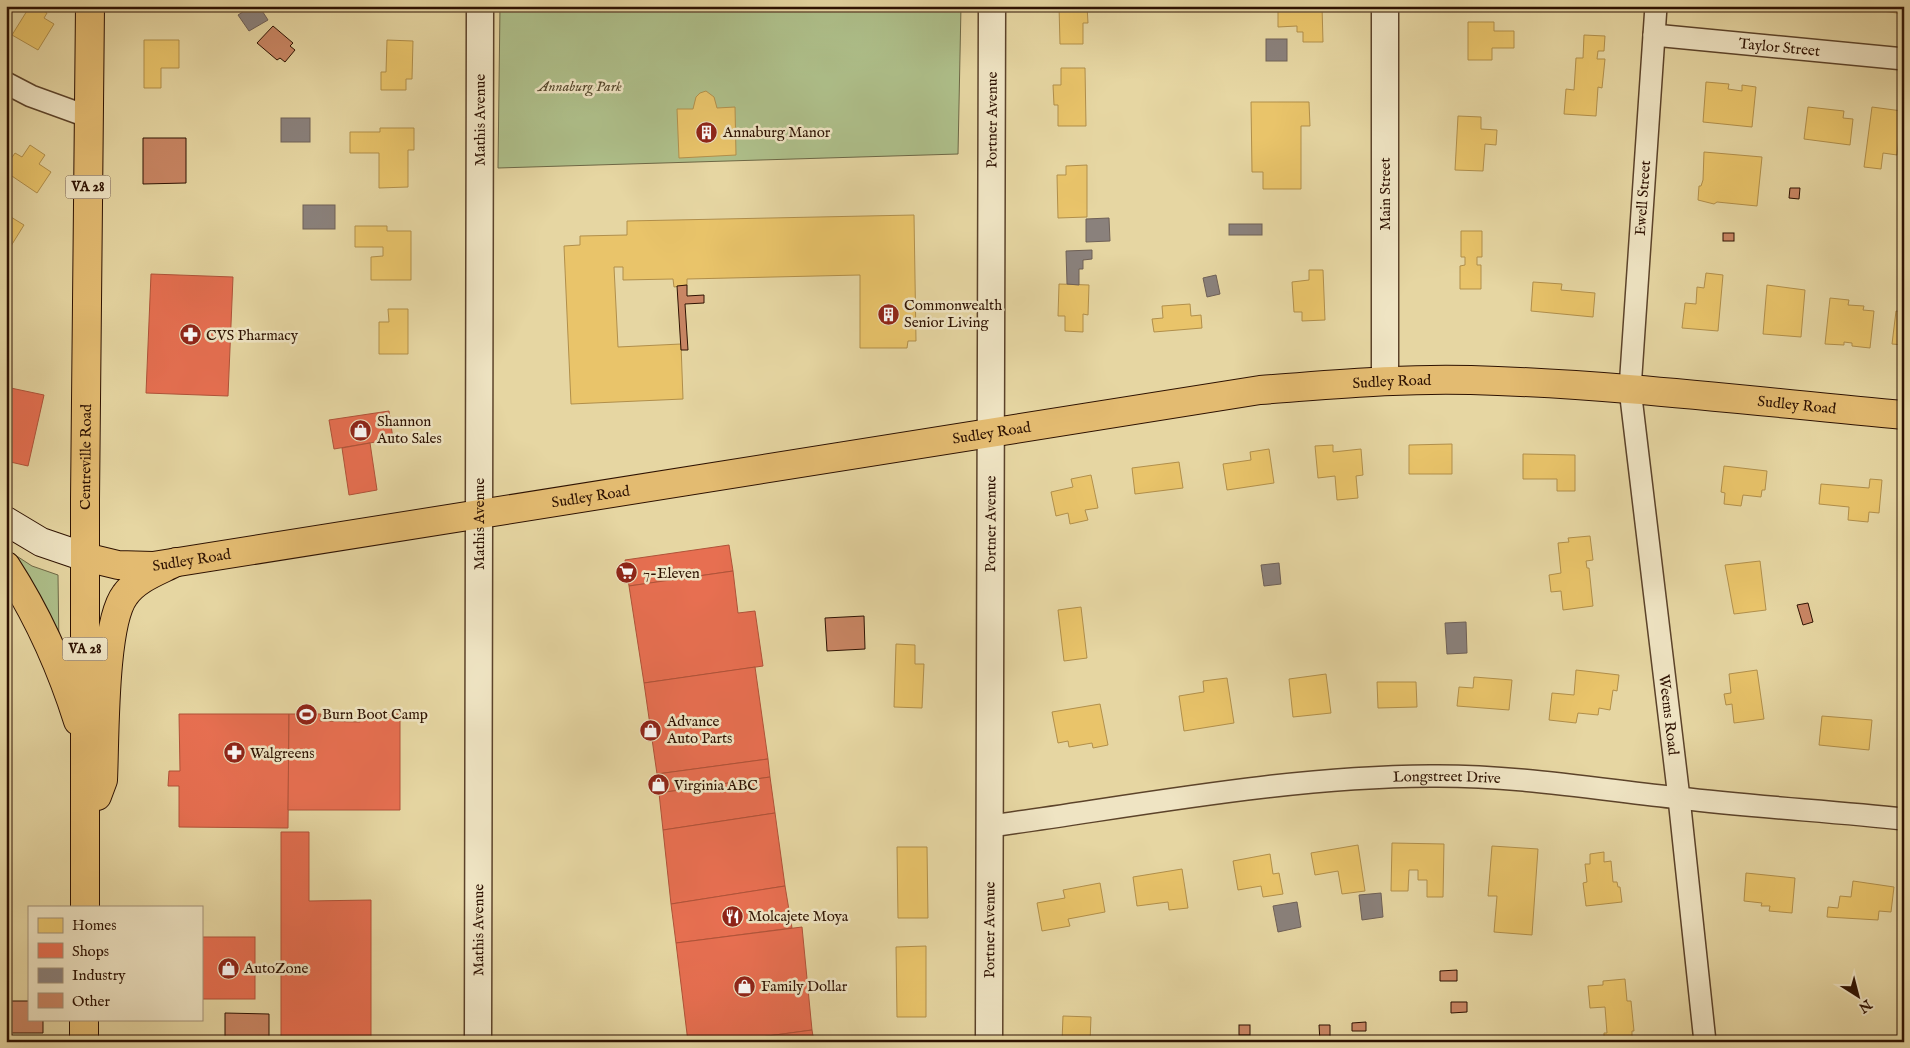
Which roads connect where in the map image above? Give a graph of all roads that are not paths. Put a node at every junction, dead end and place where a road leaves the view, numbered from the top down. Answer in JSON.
{"nodes":[{"id":1,"x":90,"y":6,"type":"edge"},
{"id":2,"x":480,"y":6,"type":"edge"},
{"id":3,"x":992,"y":6,"type":"edge"},
{"id":4,"x":1385,"y":6,"type":"edge"},
{"id":5,"x":1656,"y":6,"type":"edge"},
{"id":6,"x":1654,"y":35,"type":"junction"},
{"id":7,"x":1904,"y":60,"type":"edge"},
{"id":8,"x":6,"y":83,"type":"edge"},
{"id":9,"x":89,"y":117,"type":"junction"},
{"id":10,"x":1384,"y":381,"type":"junction"},
{"id":11,"x":1630,"y":390,"type":"junction"},
{"id":12,"x":1904,"y":415,"type":"edge"},
{"id":13,"x":992,"y":432,"type":"junction"},
{"id":14,"x":479,"y":514,"type":"junction"},
{"id":15,"x":6,"y":521,"type":"edge"},
{"id":16,"x":85,"y":557,"type":"junction"},
{"id":17,"x":176,"y":562,"type":"junction"},
{"id":18,"x":6,"y":566,"type":"edge"},
{"id":19,"x":85,"y":742,"type":"junction"},
{"id":20,"x":1679,"y":798,"type":"junction"},
{"id":21,"x":1904,"y":819,"type":"edge"},
{"id":22,"x":85,"y":825,"type":"junction"},
{"id":23,"x":990,"y":826,"type":"junction"},
{"id":24,"x":85,"y":906,"type":"edge"},
{"id":25,"x":84,"y":1020,"type":"edge"},
{"id":26,"x":84,"y":1042,"type":"edge"},
{"id":27,"x":478,"y":1042,"type":"edge"},
{"id":28,"x":989,"y":1042,"type":"edge"},
{"id":29,"x":1705,"y":1042,"type":"edge"}],
"edges":[{"from":1,"to":9,"type":"main road","name":"Centreville Road","number":"VA 28"},
{"from":2,"to":14,"type":"street","name":"Mathis Avenue"},
{"from":3,"to":13,"type":"street","name":"Portner Avenue"},
{"from":4,"to":10,"type":"street","name":"Main Street"},
{"from":5,"to":6,"type":"street","name":"Ewell Street"},
{"from":6,"to":7,"type":"street","name":"Taylor Street"},
{"from":6,"to":11,"type":"street","name":"Ewell Street"},
{"from":8,"to":9,"type":"street"},
{"from":9,"to":16,"type":"main road","name":"Centreville Road","number":"VA 28"},
{"from":10,"to":11,"type":"main road","name":"Sudley Road"},
{"from":10,"to":13,"type":"main road","name":"Sudley Road"},
{"from":11,"to":12,"type":"main road","name":"Sudley Road"},
{"from":11,"to":20,"type":"street","name":"Weems Road"},
{"from":13,"to":14,"type":"main road","name":"Sudley Road"},
{"from":13,"to":23,"type":"street","name":"Portner Avenue"},
{"from":14,"to":17,"type":"main road","name":"Sudley Road"},
{"from":14,"to":27,"type":"street","name":"Mathis Avenue"},
{"from":15,"to":16,"type":"main road"},
{"from":16,"to":17,"type":"main road","name":"Sudley Road"},
{"from":16,"to":19,"type":"main road","name":"Centreville Road","number":"VA 28"},
{"from":17,"to":22,"type":"main road"},
{"from":18,"to":19,"type":"main road"},
{"from":19,"to":22,"type":"main road","name":"Centreville Road","number":"VA 28"},
{"from":20,"to":21,"type":"street","name":"Longstreet Drive"},
{"from":20,"to":23,"type":"street","name":"Longstreet Drive"},
{"from":20,"to":29,"type":"street","name":"Weems Road"},
{"from":22,"to":24,"type":"main road","name":"Centreville Road","number":"VA 28"},
{"from":23,"to":28,"type":"street","name":"Portner Avenue"},
{"from":25,"to":26,"type":"main road"}]}
